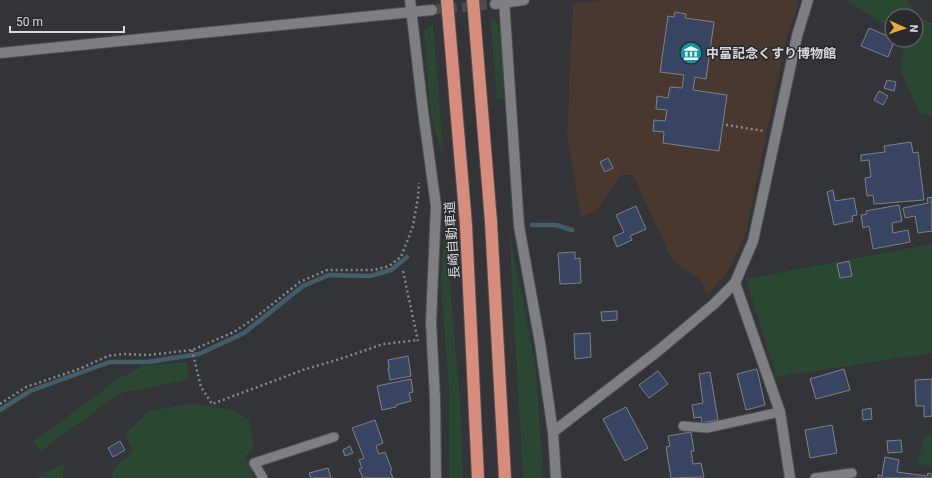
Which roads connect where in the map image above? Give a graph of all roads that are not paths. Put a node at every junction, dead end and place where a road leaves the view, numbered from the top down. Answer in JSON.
{"nodes":[{"id":1,"x":410,"y":0,"type":"edge"},
{"id":2,"x":447,"y":0,"type":"edge"},
{"id":3,"x":473,"y":0,"type":"edge"},
{"id":4,"x":524,"y":0,"type":"edge"},
{"id":5,"x":808,"y":0,"type":"edge"},
{"id":6,"x":501,"y":2,"type":"edge"},
{"id":7,"x":432,"y":10,"type":"tunnel mouth"},
{"id":8,"x":412,"y":12,"type":"junction"},
{"id":9,"x":0,"y":53,"type":"edge"},
{"id":10,"x":735,"y":283,"type":"junction"},
{"id":11,"x":780,"y":412,"type":"junction"},
{"id":12,"x":683,"y":426,"type":"dead end"},
{"id":13,"x":552,"y":432,"type":"junction"},
{"id":14,"x":334,"y":437,"type":"dead end"},
{"id":15,"x":852,"y":473,"type":"dead end"},
{"id":16,"x":262,"y":478,"type":"edge"},
{"id":17,"x":436,"y":478,"type":"edge"},
{"id":18,"x":478,"y":478,"type":"edge"},
{"id":19,"x":504,"y":478,"type":"edge"},
{"id":20,"x":556,"y":478,"type":"edge"},
{"id":21,"x":790,"y":478,"type":"edge"},
{"id":22,"x":815,"y":478,"type":"edge"}],
"edges":[{"from":1,"to":8,"type":"street"},
{"from":2,"to":18,"type":"highway","name":"長崎自動車道"},
{"from":3,"to":19,"type":"highway"},
{"from":4,"to":6,"type":"street"},
{"from":5,"to":10,"type":"street"},
{"from":6,"to":13,"type":"street"},
{"from":7,"to":8,"type":"street"},
{"from":8,"to":9,"type":"street"},
{"from":8,"to":17,"type":"street"},
{"from":10,"to":11,"type":"street"},
{"from":10,"to":13,"type":"street"},
{"from":11,"to":12,"type":"lane"},
{"from":11,"to":21,"type":"street"},
{"from":13,"to":20,"type":"street"},
{"from":14,"to":16,"type":"lane"},
{"from":15,"to":22,"type":"lane"}]}
